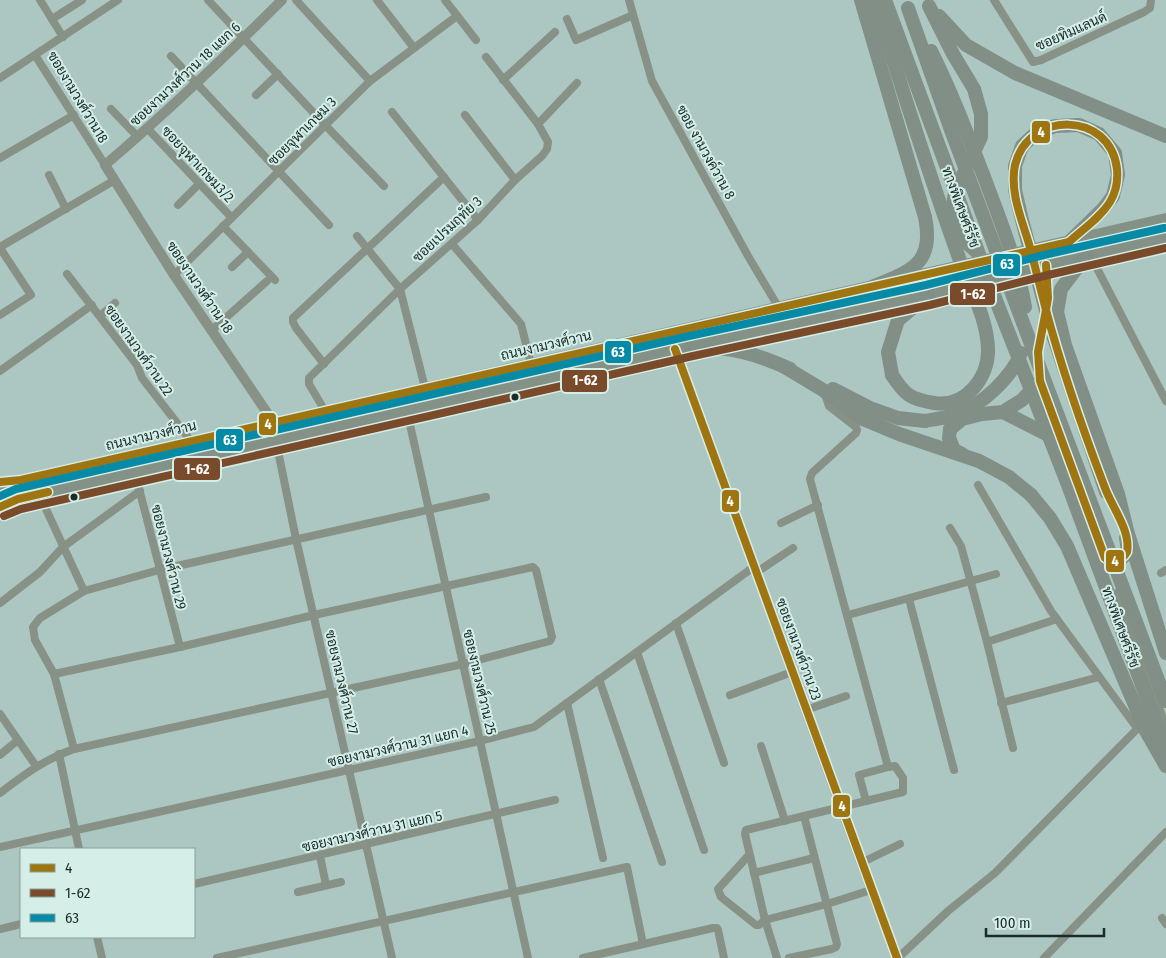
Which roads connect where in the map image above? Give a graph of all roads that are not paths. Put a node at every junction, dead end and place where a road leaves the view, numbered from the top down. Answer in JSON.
{"nodes":[{"id":1,"x":40,"y":0,"type":"edge"},
{"id":2,"x":82,"y":0,"type":"edge"},
{"id":3,"x":118,"y":0,"type":"edge"},
{"id":4,"x":208,"y":0,"type":"edge"},
{"id":5,"x":282,"y":0,"type":"edge"},
{"id":6,"x":296,"y":0,"type":"edge"},
{"id":7,"x":378,"y":0,"type":"edge"},
{"id":8,"x":445,"y":0,"type":"edge"},
{"id":9,"x":629,"y":0,"type":"edge"},
{"id":10,"x":861,"y":0,"type":"edge"},
{"id":11,"x":872,"y":0,"type":"edge"},
{"id":12,"x":885,"y":0,"type":"edge"},
{"id":13,"x":994,"y":0,"type":"edge"},
{"id":14,"x":1151,"y":0,"type":"edge"},
{"id":15,"x":928,"y":3,"type":"edge"},
{"id":16,"x":907,"y":4,"type":"edge"},
{"id":17,"x":633,"y":15,"type":"junction"},
{"id":18,"x":457,"y":16,"type":"junction"},
{"id":19,"x":52,"y":19,"type":"junction"},
{"id":20,"x":567,"y":19,"type":"dead end"},
{"id":21,"x":555,"y":32,"type":"dead end"},
{"id":22,"x":63,"y":37,"type":"junction"},
{"id":23,"x":244,"y":38,"type":"junction"},
{"id":24,"x":476,"y":40,"type":"dead end"},
{"id":25,"x":414,"y":48,"type":"junction"},
{"id":26,"x":35,"y":55,"type":"junction"},
{"id":27,"x":171,"y":56,"type":"dead end"},
{"id":28,"x":486,"y":57,"type":"dead end"},
{"id":29,"x":278,"y":74,"type":"junction"},
{"id":30,"x":0,"y":78,"type":"edge"},
{"id":31,"x":503,"y":80,"type":"junction"},
{"id":32,"x":370,"y":81,"type":"junction"},
{"id":33,"x":196,"y":82,"type":"junction"},
{"id":34,"x":576,"y":83,"type":"dead end"},
{"id":35,"x":256,"y":95,"type":"dead end"},
{"id":36,"x":112,"y":109,"type":"dead end"},
{"id":37,"x":392,"y":112,"type":"dead end"},
{"id":38,"x":74,"y":115,"type":"junction"},
{"id":39,"x":464,"y":116,"type":"dead end"},
{"id":40,"x":538,"y":124,"type":"junction"},
{"id":41,"x":326,"y":126,"type":"junction"},
{"id":42,"x":147,"y":128,"type":"junction"},
{"id":43,"x":138,"y":136,"type":"junction"},
{"id":44,"x":1166,"y":136,"type":"edge"},
{"id":45,"x":0,"y":158,"type":"edge"},
{"id":46,"x":105,"y":164,"type":"junction"},
{"id":47,"x":279,"y":172,"type":"junction"},
{"id":48,"x":49,"y":175,"type":"dead end"},
{"id":49,"x":444,"y":177,"type":"junction"},
{"id":50,"x":115,"y":180,"type":"junction"},
{"id":51,"x":515,"y":180,"type":"junction"},
{"id":52,"x":199,"y":184,"type":"junction"},
{"id":53,"x":384,"y":186,"type":"dead end"},
{"id":54,"x":178,"y":205,"type":"dead end"},
{"id":55,"x":66,"y":209,"type":"junction"},
{"id":56,"x":230,"y":218,"type":"junction"},
{"id":57,"x":1166,"y":219,"type":"edge"},
{"id":58,"x":478,"y":220,"type":"junction"},
{"id":59,"x":329,"y":225,"type":"dead end"},
{"id":60,"x":223,"y":226,"type":"junction"},
{"id":61,"x":357,"y":236,"type":"dead end"},
{"id":62,"x":1166,"y":238,"type":"edge"},
{"id":63,"x":1069,"y":242,"type":"junction"},
{"id":64,"x":452,"y":244,"type":"junction"},
{"id":65,"x":367,"y":247,"type":"junction"},
{"id":66,"x":0,"y":248,"type":"edge"},
{"id":67,"x":248,"y":252,"type":"junction"},
{"id":68,"x":1088,"y":256,"type":"junction"},
{"id":69,"x":987,"y":261,"type":"junction"},
{"id":70,"x":1046,"y":266,"type":"junction"},
{"id":71,"x":232,"y":267,"type":"dead end"},
{"id":72,"x":67,"y":274,"type":"dead end"},
{"id":73,"x":174,"y":275,"type":"junction"},
{"id":74,"x":872,"y":287,"type":"junction"},
{"id":75,"x":400,"y":289,"type":"junction"},
{"id":76,"x":928,"y":295,"type":"junction"},
{"id":77,"x":115,"y":303,"type":"dead end"},
{"id":78,"x":92,"y":306,"type":"junction"},
{"id":79,"x":779,"y":308,"type":"junction"},
{"id":80,"x":0,"y":315,"type":"edge"},
{"id":81,"x":100,"y":316,"type":"junction"},
{"id":82,"x":212,"y":330,"type":"junction"},
{"id":83,"x":691,"y":346,"type":"junction"},
{"id":84,"x":675,"y":350,"type":"junction"},
{"id":85,"x":324,"y":364,"type":"junction"},
{"id":86,"x":531,"y":364,"type":"junction"},
{"id":87,"x":783,"y":366,"type":"junction"},
{"id":88,"x":0,"y":371,"type":"edge"},
{"id":89,"x":1040,"y":381,"type":"junction"},
{"id":90,"x":425,"y":388,"type":"junction"},
{"id":91,"x":824,"y":390,"type":"junction"},
{"id":92,"x":1166,"y":401,"type":"edge"},
{"id":93,"x":326,"y":411,"type":"junction"},
{"id":94,"x":406,"y":411,"type":"junction"},
{"id":95,"x":1003,"y":412,"type":"junction"},
{"id":96,"x":274,"y":423,"type":"junction"},
{"id":97,"x":191,"y":441,"type":"junction"},
{"id":98,"x":276,"y":441,"type":"junction"},
{"id":99,"x":1062,"y":442,"type":"junction"},
{"id":100,"x":979,"y":461,"type":"junction"},
{"id":101,"x":135,"y":473,"type":"junction"},
{"id":102,"x":0,"y":484,"type":"edge"},
{"id":103,"x":978,"y":485,"type":"dead end"},
{"id":104,"x":140,"y":491,"type":"junction"},
{"id":105,"x":39,"y":494,"type":"junction"},
{"id":106,"x":486,"y":497,"type":"dead end"},
{"id":107,"x":18,"y":499,"type":"junction"},
{"id":108,"x":0,"y":502,"type":"edge"},
{"id":109,"x":818,"y":505,"type":"junction"},
{"id":110,"x":0,"y":506,"type":"edge"},
{"id":111,"x":428,"y":510,"type":"junction"},
{"id":112,"x":781,"y":523,"type":"dead end"},
{"id":113,"x":950,"y":528,"type":"dead end"},
{"id":114,"x":1126,"y":533,"type":"junction"},
{"id":115,"x":296,"y":539,"type":"junction"},
{"id":116,"x":63,"y":547,"type":"junction"},
{"id":117,"x":793,"y":548,"type":"dead end"},
{"id":118,"x":1138,"y":564,"type":"junction"},
{"id":119,"x":1110,"y":568,"type":"junction"},
{"id":120,"x":756,"y":569,"type":"junction"},
{"id":121,"x":159,"y":570,"type":"junction"},
{"id":122,"x":996,"y":574,"type":"dead end"},
{"id":123,"x":970,"y":581,"type":"junction"},
{"id":124,"x":446,"y":587,"type":"junction"},
{"id":125,"x":84,"y":591,"type":"junction"},
{"id":126,"x":909,"y":599,"type":"junction"},
{"id":127,"x":0,"y":603,"type":"edge"},
{"id":128,"x":314,"y":615,"type":"junction"},
{"id":129,"x":848,"y":615,"type":"junction"},
{"id":130,"x":1057,"y":619,"type":"junction"},
{"id":131,"x":676,"y":623,"type":"junction"},
{"id":132,"x":987,"y":642,"type":"junction"},
{"id":133,"x":180,"y":647,"type":"junction"},
{"id":134,"x":636,"y":652,"type":"junction"},
{"id":135,"x":1166,"y":653,"type":"edge"},
{"id":136,"x":463,"y":664,"type":"junction"},
{"id":137,"x":792,"y":672,"type":"junction"},
{"id":138,"x":54,"y":674,"type":"junction"},
{"id":139,"x":1099,"y":677,"type":"junction"},
{"id":140,"x":599,"y":679,"type":"junction"},
{"id":141,"x":331,"y":691,"type":"junction"},
{"id":142,"x":730,"y":695,"type":"dead end"},
{"id":143,"x":846,"y":696,"type":"dead end"},
{"id":144,"x":567,"y":703,"type":"junction"},
{"id":145,"x":1001,"y":703,"type":"junction"},
{"id":146,"x":1163,"y":704,"type":"edge"},
{"id":147,"x":806,"y":710,"type":"junction"},
{"id":148,"x":0,"y":714,"type":"edge"},
{"id":149,"x":1166,"y":726,"type":"edge"},
{"id":150,"x":1137,"y":728,"type":"junction"},
{"id":151,"x":18,"y":740,"type":"junction"},
{"id":152,"x":480,"y":741,"type":"junction"},
{"id":153,"x":761,"y":746,"type":"dead end"},
{"id":154,"x":74,"y":748,"type":"junction"},
{"id":155,"x":1013,"y":748,"type":"dead end"},
{"id":156,"x":1166,"y":750,"type":"edge"},
{"id":157,"x":59,"y":754,"type":"junction"},
{"id":158,"x":0,"y":755,"type":"edge"},
{"id":159,"x":724,"y":763,"type":"dead end"},
{"id":160,"x":36,"y":766,"type":"junction"},
{"id":161,"x":1166,"y":766,"type":"edge"},
{"id":162,"x":888,"y":768,"type":"junction"},
{"id":163,"x":349,"y":770,"type":"junction"},
{"id":164,"x":954,"y":770,"type":"dead end"},
{"id":165,"x":0,"y":794,"type":"edge"},
{"id":166,"x":555,"y":800,"type":"dead end"},
{"id":167,"x":866,"y":801,"type":"junction"},
{"id":168,"x":840,"y":807,"type":"junction"},
{"id":169,"x":496,"y":815,"type":"junction"},
{"id":170,"x":804,"y":816,"type":"junction"},
{"id":171,"x":785,"y":821,"type":"junction"},
{"id":172,"x":75,"y":831,"type":"junction"},
{"id":173,"x":1166,"y":832,"type":"edge"},
{"id":174,"x":900,"y":844,"type":"dead end"},
{"id":175,"x":366,"y":845,"type":"junction"},
{"id":176,"x":0,"y":847,"type":"edge"},
{"id":177,"x":79,"y":848,"type":"edge"},
{"id":178,"x":704,"y":850,"type":"dead end"},
{"id":179,"x":749,"y":855,"type":"junction"},
{"id":180,"x":320,"y":856,"type":"junction"},
{"id":181,"x":603,"y":858,"type":"dead end"},
{"id":182,"x":814,"y":858,"type":"junction"},
{"id":183,"x":662,"y":862,"type":"dead end"},
{"id":184,"x":861,"y":862,"type":"junction"},
{"id":185,"x":754,"y":873,"type":"junction"},
{"id":186,"x":341,"y":882,"type":"dead end"},
{"id":187,"x":195,"y":884,"type":"edge"},
{"id":188,"x":326,"y":885,"type":"junction"},
{"id":189,"x":871,"y":890,"type":"junction"},
{"id":190,"x":298,"y":892,"type":"dead end"},
{"id":191,"x":514,"y":893,"type":"junction"},
{"id":192,"x":827,"y":904,"type":"junction"},
{"id":193,"x":765,"y":920,"type":"junction"},
{"id":194,"x":384,"y":921,"type":"junction"},
{"id":195,"x":20,"y":924,"type":"edge"},
{"id":196,"x":0,"y":929,"type":"edge"},
{"id":197,"x":97,"y":938,"type":"edge"},
{"id":198,"x":643,"y":944,"type":"junction"},
{"id":199,"x":102,"y":958,"type":"edge"},
{"id":200,"x":218,"y":958,"type":"edge"},
{"id":201,"x":392,"y":958,"type":"edge"},
{"id":202,"x":528,"y":958,"type":"edge"},
{"id":203,"x":583,"y":958,"type":"edge"},
{"id":204,"x":724,"y":958,"type":"edge"},
{"id":205,"x":777,"y":958,"type":"edge"},
{"id":206,"x":789,"y":958,"type":"edge"},
{"id":207,"x":897,"y":958,"type":"edge"},
{"id":208,"x":1044,"y":958,"type":"edge"}],
"edges":[{"from":1,"to":19,"type":"street","name":"ซอยงามวงศ์วาน18"},
{"from":2,"to":19,"type":"street"},
{"from":3,"to":22,"type":"street"},
{"from":4,"to":23,"type":"street"},
{"from":5,"to":23,"type":"street","name":"ซอยงามวงศ์วาน 18 แยก 6"},
{"from":6,"to":32,"type":"street"},
{"from":7,"to":25,"type":"street"},
{"from":8,"to":18,"type":"street"},
{"from":9,"to":17,"type":"street","name":"ซอย งามวงค์วาน 8"},
{"from":10,"to":74,"type":"highway"},
{"from":11,"to":76,"type":"highway","bridge":true},
{"from":12,"to":156,"type":"highway","name":"ทางพิเศษศรีรัช","bridge":true},
{"from":13,"to":14,"type":"street","name":"ซอยทิมแลนด์"},
{"from":15,"to":44,"type":"highway"},
{"from":15,"to":69,"type":"highway"},
{"from":16,"to":87,"type":"highway","bridge":true},
{"from":16,"to":146,"type":"highway","name":"ทางพิเศษศรีรัช","bridge":true},
{"from":17,"to":20,"type":"street"},
{"from":17,"to":79,"type":"street","name":"ซอย งามวงค์วาน 8"},
{"from":18,"to":24,"type":"street"},
{"from":18,"to":25,"type":"street","name":"ซอยจุฬาเกษม 3"},
{"from":19,"to":22,"type":"street","name":"ซอยงามวงศ์วาน18"},
{"from":21,"to":31,"type":"street"},
{"from":22,"to":26,"type":"street","name":"ซอยงามวงศ์วาน18"},
{"from":23,"to":29,"type":"street"},
{"from":23,"to":33,"type":"street","name":"ซอยงามวงศ์วาน 18 แยก 6"},
{"from":25,"to":32,"type":"street","name":"ซอยจุฬาเกษม 3"},
{"from":26,"to":30,"type":"street"},
{"from":26,"to":38,"type":"street","name":"ซอยงามวงศ์วาน18"},
{"from":27,"to":33,"type":"street"},
{"from":28,"to":31,"type":"street","name":"ซอยเปรมฤทัย 3"},
{"from":29,"to":35,"type":"street"},
{"from":29,"to":41,"type":"street"},
{"from":31,"to":40,"type":"street","name":"ซอยเปรมฤทัย 3"},
{"from":32,"to":41,"type":"street","name":"ซอยจุฬาเกษม 3"},
{"from":33,"to":42,"type":"street","name":"ซอยงามวงศ์วาน 18 แยก 6"},
{"from":33,"to":47,"type":"street"},
{"from":34,"to":40,"type":"street"},
{"from":36,"to":43,"type":"street"},
{"from":37,"to":49,"type":"street"},
{"from":38,"to":45,"type":"street"},
{"from":38,"to":46,"type":"street","name":"ซอยงามวงศ์วาน18"},
{"from":39,"to":51,"type":"street"},
{"from":40,"to":51,"type":"street","name":"ซอยเปรมฤทัย 3"},
{"from":41,"to":47,"type":"street","name":"ซอยจุฬาเกษม 3"},
{"from":41,"to":53,"type":"street"},
{"from":42,"to":43,"type":"street","name":"ซอยงามวงศ์วาน 18 แยก 6"},
{"from":42,"to":52,"type":"street","name":"ซอยจุฬาเกษม3/2"},
{"from":43,"to":46,"type":"street","name":"ซอยงามวงศ์วาน 18 แยก 6"},
{"from":46,"to":50,"type":"street","name":"ซอยงามวงศ์วาน 18"},
{"from":47,"to":56,"type":"street","name":"ซอยจุฬาเกษม 3"},
{"from":47,"to":59,"type":"street"},
{"from":48,"to":55,"type":"street"},
{"from":49,"to":58,"type":"street"},
{"from":49,"to":65,"type":"street"},
{"from":50,"to":55,"type":"street"},
{"from":50,"to":73,"type":"street","name":"ซอยงามวงศ์วาน 18"},
{"from":51,"to":58,"type":"street","name":"ซอยเปรมฤทัย 3"},
{"from":52,"to":54,"type":"street"},
{"from":52,"to":56,"type":"street","name":"ซอยจุฬาเกษม3/2"},
{"from":55,"to":66,"type":"street"},
{"from":56,"to":60,"type":"street","name":"ซอยจุฬาเกษม 3"},
{"from":57,"to":63,"type":"main road","name":"ถนนงามวงศ์วาน"},
{"from":58,"to":64,"type":"street","name":"ซอยเปรมฤทัย 3"},
{"from":60,"to":67,"type":"street"},
{"from":60,"to":73,"type":"street","name":"ซอยจุฬาเกษม 3"},
{"from":61,"to":65,"type":"street"},
{"from":62,"to":68,"type":"main road"},
{"from":63,"to":69,"type":"main road","name":"ถนนงามวงศ์วาน"},
{"from":63,"to":114,"type":"highway","bridge":true},
{"from":64,"to":75,"type":"street","name":"ซอยเปรมฤทัย 3"},
{"from":64,"to":86,"type":"street"},
{"from":65,"to":75,"type":"street"},
{"from":65,"to":85,"type":"street"},
{"from":66,"to":80,"type":"street"},
{"from":67,"to":71,"type":"street"},
{"from":67,"to":82,"type":"street"},
{"from":68,"to":70,"type":"main road"},
{"from":68,"to":92,"type":"street"},
{"from":68,"to":114,"type":"highway"},
{"from":69,"to":74,"type":"main road","name":"ถนนงามวงศ์วาน"},
{"from":70,"to":76,"type":"main road"},
{"from":70,"to":89,"type":"street"},
{"from":72,"to":78,"type":"street","name":"ซอยงามวงศ์วาน 22"},
{"from":73,"to":82,"type":"street","name":"ซอยงามวงศ์วาน 18"},
{"from":74,"to":79,"type":"main road","name":"ถนนงามวงศ์วาน"},
{"from":75,"to":85,"type":"street","name":"ซอยเปรมฤทัย 3"},
{"from":75,"to":90,"type":"street"},
{"from":76,"to":83,"type":"main road"},
{"from":77,"to":81,"type":"street"},
{"from":78,"to":81,"type":"street","name":"ซอยงามวงศ์วาน 22"},
{"from":78,"to":88,"type":"street"},
{"from":79,"to":86,"type":"main road","name":"ถนนงามวงศ์วาน"},
{"from":81,"to":97,"type":"street","name":"ซอยงามวงศ์วาน 22"},
{"from":82,"to":96,"type":"street","name":"ซอยงามวงศ์วาน 18"},
{"from":83,"to":84,"type":"main road"},
{"from":83,"to":87,"type":"highway"},
{"from":84,"to":94,"type":"main road"},
{"from":84,"to":120,"type":"street","name":"ซอยงามวงศ์วาน 23"},
{"from":85,"to":93,"type":"street","name":"ซอยเปรมฤทัย 3"},
{"from":86,"to":90,"type":"main road","name":"ถนนงามวงศ์วาน"},
{"from":87,"to":91,"type":"highway"},
{"from":89,"to":95,"type":"highway"},
{"from":89,"to":99,"type":"street"},
{"from":90,"to":93,"type":"main road","name":"ถนนงามวงศ์วาน"},
{"from":91,"to":100,"type":"highway"},
{"from":91,"to":109,"type":"street"},
{"from":93,"to":96,"type":"main road","name":"ถนนงามวงศ์วาน"},
{"from":94,"to":98,"type":"main road"},
{"from":94,"to":111,"type":"street","name":"ซอยงามวงศ์วาน 25"},
{"from":95,"to":99,"type":"highway"},
{"from":95,"to":100,"type":"highway"},
{"from":96,"to":97,"type":"main road","name":"ถนนงามวงศ์วาน"},
{"from":97,"to":102,"type":"main road","name":"ถนนงามวงศ์วาน"},
{"from":98,"to":101,"type":"main road"},
{"from":98,"to":115,"type":"street","name":"ซอยงามวงศ์วาน 27"},
{"from":99,"to":119,"type":"street"},
{"from":100,"to":161,"type":"highway","bridge":true},
{"from":101,"to":104,"type":"street","name":"ซอยงามวงศ์วาน 29"},
{"from":101,"to":105,"type":"main road"},
{"from":103,"to":130,"type":"street"},
{"from":104,"to":116,"type":"street"},
{"from":104,"to":121,"type":"street","name":"ซอยงามวงศ์วาน 29"},
{"from":105,"to":107,"type":"main road"},
{"from":105,"to":116,"type":"street"},
{"from":106,"to":111,"type":"street"},
{"from":107,"to":108,"type":"main road"},
{"from":107,"to":110,"type":"main road"},
{"from":109,"to":112,"type":"street"},
{"from":109,"to":129,"type":"street"},
{"from":111,"to":115,"type":"street"},
{"from":111,"to":124,"type":"street","name":"ซอยงามวงศ์วาน 25"},
{"from":113,"to":123,"type":"street"},
{"from":114,"to":118,"type":"highway"},
{"from":114,"to":119,"type":"highway"},
{"from":115,"to":121,"type":"street"},
{"from":115,"to":128,"type":"street","name":"ซอยงามวงศ์วาน 27"},
{"from":116,"to":125,"type":"street"},
{"from":116,"to":127,"type":"street"},
{"from":117,"to":120,"type":"street","name":"ซอยงามวงศ์วาน 31 แยก 4"},
{"from":118,"to":119,"type":"highway"},
{"from":118,"to":135,"type":"highway"},
{"from":119,"to":146,"type":"street"},
{"from":120,"to":131,"type":"street","name":"ซอยงามวงศ์วาน 31 แยก 4"},
{"from":120,"to":137,"type":"street","name":"ซอยงามวงศ์วาน 23"},
{"from":121,"to":125,"type":"street"},
{"from":121,"to":133,"type":"street","name":"ซอยงามวงศ์วาน 29"},
{"from":122,"to":123,"type":"street"},
{"from":123,"to":126,"type":"street"},
{"from":123,"to":132,"type":"street"},
{"from":124,"to":128,"type":"street"},
{"from":124,"to":136,"type":"street","name":"ซอยงามวงศ์วาน 25"},
{"from":124,"to":136,"type":"street"},
{"from":125,"to":138,"type":"street"},
{"from":126,"to":129,"type":"street"},
{"from":126,"to":164,"type":"street"},
{"from":128,"to":133,"type":"street"},
{"from":128,"to":141,"type":"street","name":"ซอยงามวงศ์วาน 27"},
{"from":129,"to":162,"type":"street"},
{"from":130,"to":132,"type":"street"},
{"from":130,"to":139,"type":"street"},
{"from":131,"to":134,"type":"street","name":"ซอยงามวงศ์วาน 31 แยก 4"},
{"from":131,"to":159,"type":"street"},
{"from":132,"to":145,"type":"street"},
{"from":133,"to":138,"type":"street"},
{"from":134,"to":140,"type":"street","name":"ซอยงามวงศ์วาน 31 แยก 4"},
{"from":134,"to":178,"type":"street"},
{"from":136,"to":141,"type":"street"},
{"from":136,"to":152,"type":"street","name":"ซอยงามวงศ์วาน 25"},
{"from":137,"to":142,"type":"street"},
{"from":137,"to":147,"type":"street","name":"ซอยงามวงศ์วาน 23"},
{"from":138,"to":154,"type":"street"},
{"from":139,"to":145,"type":"street"},
{"from":139,"to":150,"type":"street"},
{"from":140,"to":144,"type":"street","name":"ซอยงามวงศ์วาน 31 แยก 4"},
{"from":140,"to":183,"type":"street"},
{"from":141,"to":154,"type":"street"},
{"from":141,"to":163,"type":"street","name":"ซอยงามวงศ์วาน 27"},
{"from":143,"to":147,"type":"street"},
{"from":144,"to":152,"type":"street","name":"ซอยงามวงศ์วาน 31 แยก 4"},
{"from":144,"to":181,"type":"street"},
{"from":145,"to":155,"type":"street"},
{"from":146,"to":149,"type":"street"},
{"from":146,"to":150,"type":"street"},
{"from":147,"to":168,"type":"street","name":"ซอยงามวงศ์วาน 23"},
{"from":148,"to":151,"type":"street"},
{"from":150,"to":207,"type":"street"},
{"from":151,"to":158,"type":"street"},
{"from":151,"to":160,"type":"street"},
{"from":152,"to":163,"type":"street","name":"ซอยงามวงศ์วาน 31 แยก 4"},
{"from":152,"to":169,"type":"street","name":"ซอยงามวงศ์วาน 25"},
{"from":153,"to":171,"type":"street"},
{"from":154,"to":157,"type":"street"},
{"from":157,"to":160,"type":"street"},
{"from":157,"to":172,"type":"street"},
{"from":160,"to":165,"type":"street"},
{"from":162,"to":167,"type":"street"},
{"from":162,"to":167,"type":"street"},
{"from":163,"to":172,"type":"street","name":"ซอยงามวงศ์วาน 31 แยก 4"},
{"from":163,"to":175,"type":"street","name":"ซอยงามวงศ์วาน 27"},
{"from":166,"to":169,"type":"street","name":"ซอยงามวงศ์วาน 31 แยก 5"},
{"from":167,"to":168,"type":"street"},
{"from":168,"to":170,"type":"street"},
{"from":168,"to":184,"type":"street","name":"ซอยงามวงศ์วาน 23"},
{"from":169,"to":175,"type":"street","name":"ซอยงามวงศ์วาน 31 แยก 5"},
{"from":169,"to":191,"type":"street","name":"ซอยงามวงศ์วาน 25"},
{"from":170,"to":171,"type":"street"},
{"from":170,"to":182,"type":"street"},
{"from":171,"to":179,"type":"street"},
{"from":172,"to":176,"type":"street","name":"ซอยงามวงศ์วาน 31 แยก 4"},
{"from":172,"to":177,"type":"street"},
{"from":173,"to":208,"type":"street"},
{"from":174,"to":184,"type":"street"},
{"from":175,"to":180,"type":"street","name":"ซอยงามวงศ์วาน 31 แยก 5"},
{"from":175,"to":194,"type":"street","name":"ซอยงามวงศ์วาน 27"},
{"from":179,"to":185,"type":"street"},
{"from":179,"to":193,"type":"street"},
{"from":180,"to":187,"type":"street","name":"ซอยงามวงศ์วาน 31 แยก 5"},
{"from":180,"to":188,"type":"street"},
{"from":182,"to":185,"type":"street"},
{"from":182,"to":192,"type":"street"},
{"from":184,"to":189,"type":"street","name":"ซอยงามวงศ์วาน 23"},
{"from":185,"to":193,"type":"street"},
{"from":186,"to":188,"type":"street"},
{"from":188,"to":190,"type":"street"},
{"from":189,"to":192,"type":"street"},
{"from":189,"to":207,"type":"street","name":"ซอยงามวงศ์วาน 23"},
{"from":191,"to":194,"type":"street"},
{"from":191,"to":198,"type":"street"},
{"from":191,"to":202,"type":"street","name":"ซอยงามวงศ์วาน 25"},
{"from":192,"to":193,"type":"street"},
{"from":192,"to":206,"type":"street"},
{"from":193,"to":205,"type":"street"},
{"from":194,"to":200,"type":"street"},
{"from":194,"to":201,"type":"street","name":"ซอยงามวงศ์วาน 27"},
{"from":195,"to":196,"type":"street"},
{"from":197,"to":199,"type":"street"},
{"from":198,"to":203,"type":"street"},
{"from":198,"to":204,"type":"street"}]}
